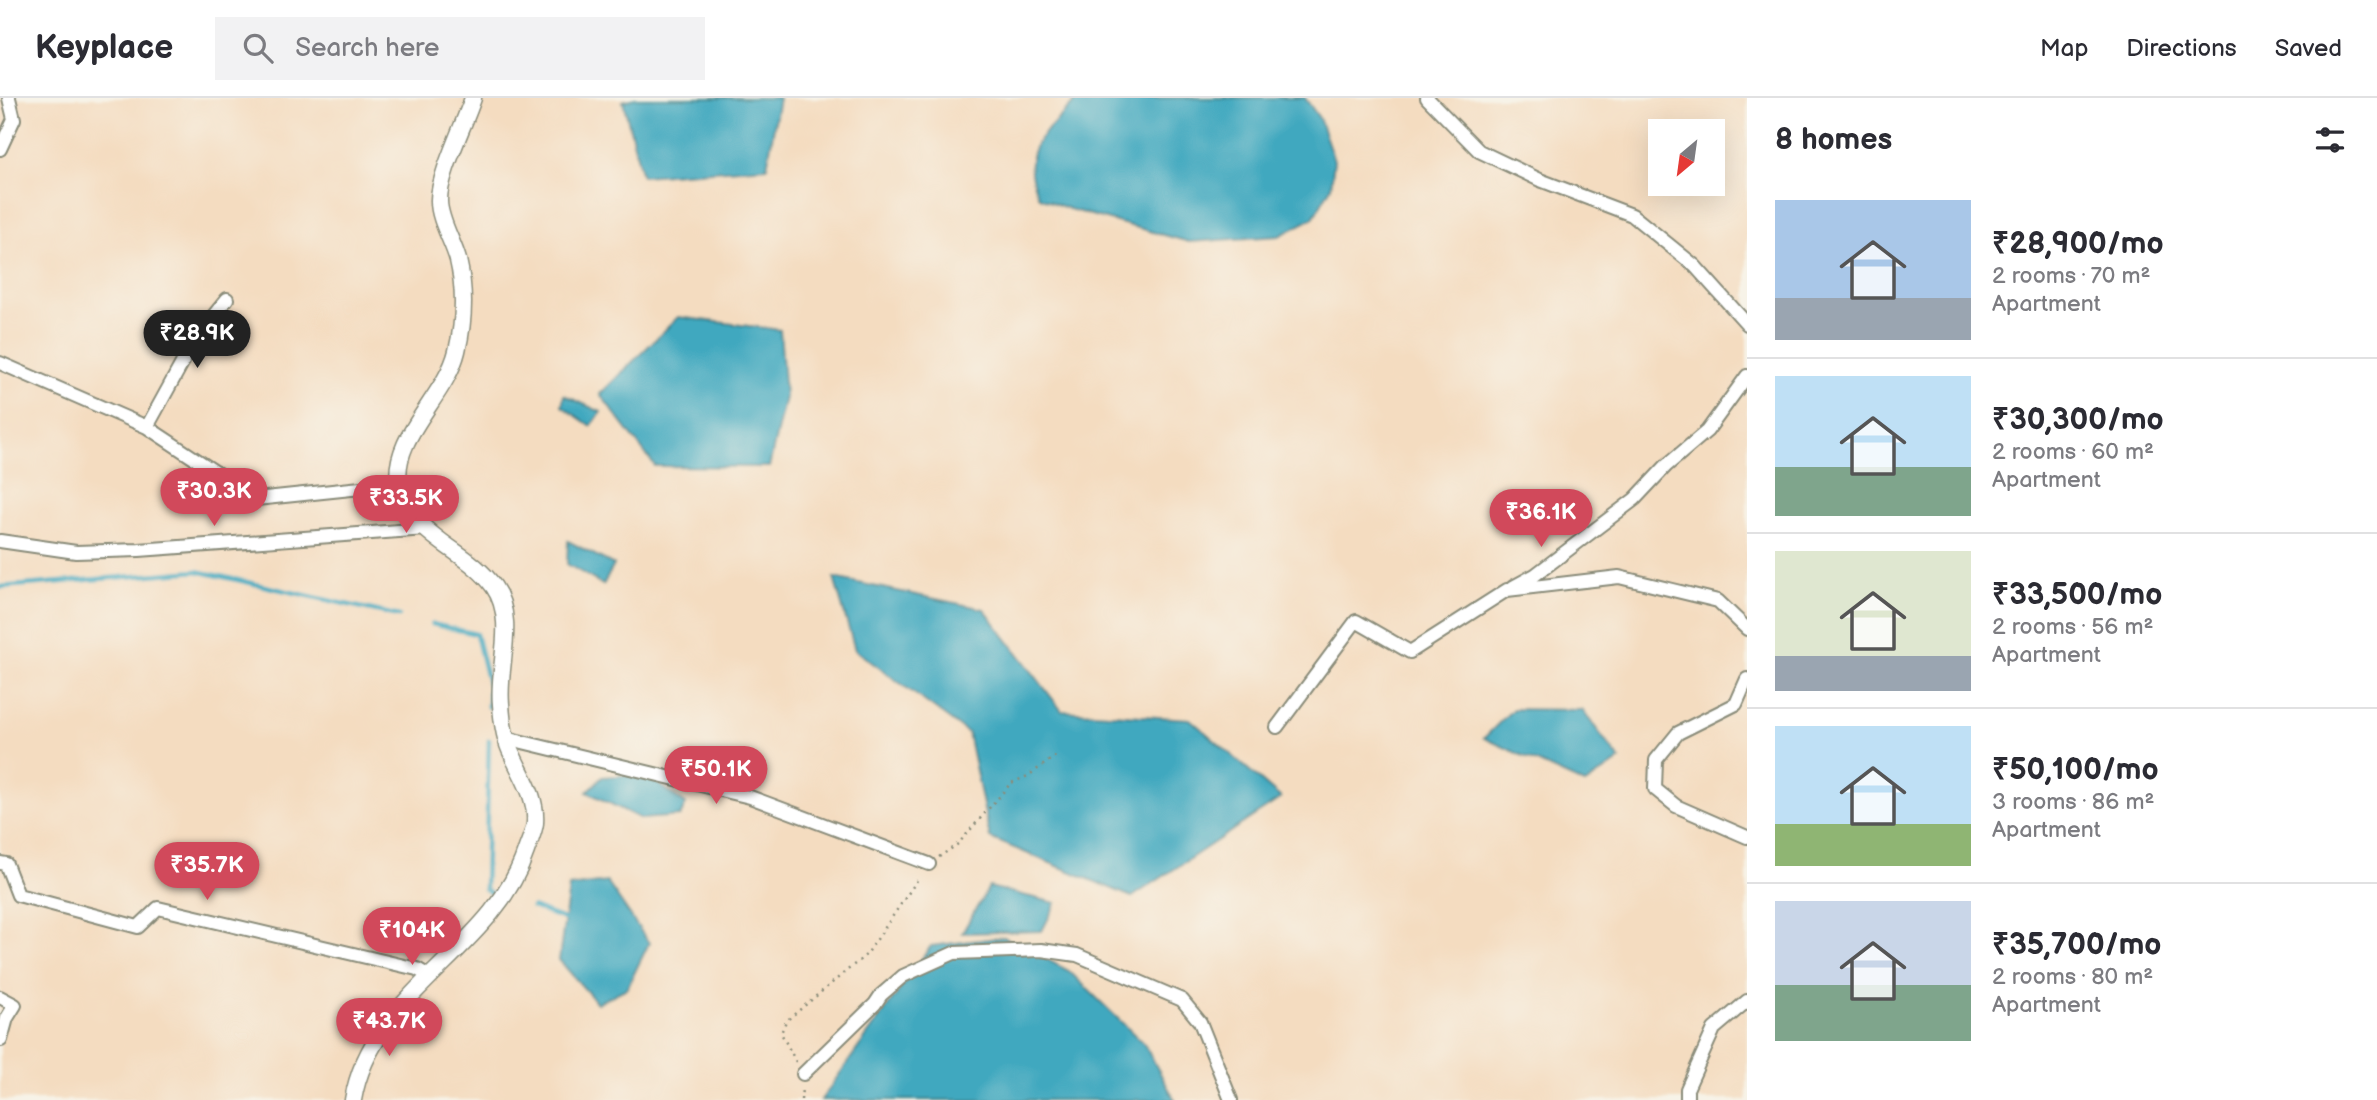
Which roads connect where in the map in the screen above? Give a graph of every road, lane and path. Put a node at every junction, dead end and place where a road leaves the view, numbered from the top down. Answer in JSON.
{"nodes":[{"id":1,"x":9,"y":98,"type":"edge"},
{"id":2,"x":473,"y":98,"type":"edge"},
{"id":3,"x":1427,"y":98,"type":"edge"},
{"id":4,"x":0,"y":149,"type":"edge"},
{"id":5,"x":227,"y":299,"type":"dead end"},
{"id":6,"x":1747,"y":324,"type":"edge"},
{"id":7,"x":0,"y":363,"type":"edge"},
{"id":8,"x":1747,"y":376,"type":"edge"},
{"id":9,"x":147,"y":427,"type":"junction"},
{"id":10,"x":399,"y":484,"type":"junction"},
{"id":11,"x":426,"y":529,"type":"junction"},
{"id":12,"x":0,"y":541,"type":"edge"},
{"id":13,"x":1507,"y":590,"type":"junction"},
{"id":14,"x":1747,"y":629,"type":"edge"},
{"id":15,"x":1747,"y":679,"type":"edge"},
{"id":16,"x":1277,"y":727,"type":"dead end"},
{"id":17,"x":506,"y":738,"type":"junction"},
{"id":18,"x":1057,"y":755,"type":"dead end"},
{"id":19,"x":1747,"y":837,"type":"edge"},
{"id":20,"x":0,"y":863,"type":"edge"},
{"id":21,"x":929,"y":864,"type":"junction"},
{"id":22,"x":429,"y":976,"type":"junction"},
{"id":23,"x":0,"y":997,"type":"edge"},
{"id":24,"x":1747,"y":1001,"type":"edge"},
{"id":25,"x":1,"y":1040,"type":"edge"},
{"id":26,"x":803,"y":1074,"type":"junction"},
{"id":27,"x":353,"y":1100,"type":"edge"},
{"id":28,"x":801,"y":1100,"type":"edge"},
{"id":29,"x":1231,"y":1100,"type":"edge"},
{"id":30,"x":1687,"y":1100,"type":"edge"}],
"edges":[{"from":1,"to":4,"type":"street"},
{"from":2,"to":10,"type":"street"},
{"from":3,"to":6,"type":"street"},
{"from":5,"to":9,"type":"street"},
{"from":7,"to":9,"type":"street"},
{"from":8,"to":13,"type":"street"},
{"from":9,"to":10,"type":"street"},
{"from":10,"to":11,"type":"street"},
{"from":11,"to":12,"type":"street"},
{"from":11,"to":17,"type":"street"},
{"from":13,"to":14,"type":"street"},
{"from":13,"to":16,"type":"street"},
{"from":15,"to":19,"type":"street"},
{"from":17,"to":21,"type":"street"},
{"from":17,"to":22,"type":"street"},
{"from":18,"to":21,"type":"path"},
{"from":20,"to":22,"type":"street"},
{"from":21,"to":26,"type":"path"},
{"from":22,"to":27,"type":"street"},
{"from":23,"to":25,"type":"street"},
{"from":24,"to":30,"type":"street"},
{"from":26,"to":28,"type":"path"},
{"from":26,"to":29,"type":"street"}]}
